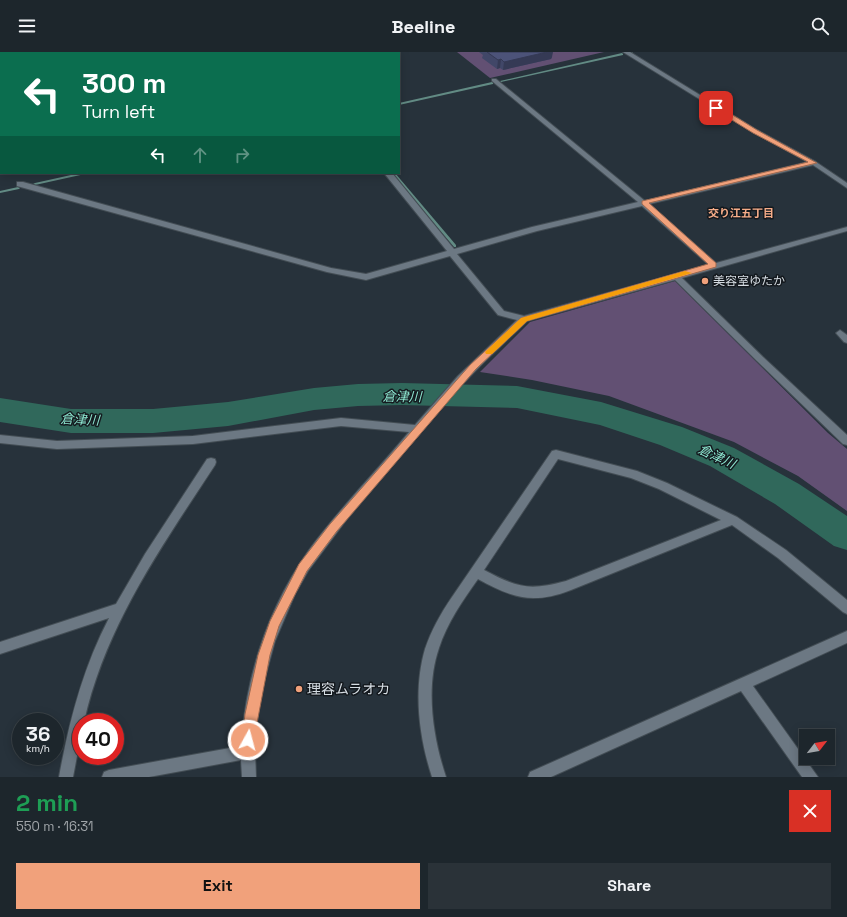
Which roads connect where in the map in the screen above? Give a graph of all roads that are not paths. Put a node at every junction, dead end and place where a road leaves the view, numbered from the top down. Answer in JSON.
{"nodes":[{"id":1,"x":626,"y":52,"type":"edge"},
{"id":2,"x":494,"y":80,"type":"dead end"},
{"id":3,"x":814,"y":163,"type":"junction"},
{"id":4,"x":389,"y":174,"type":"edge"},
{"id":5,"x":20,"y":184,"type":"dead end"},
{"id":6,"x":847,"y":186,"type":"edge"},
{"id":7,"x":644,"y":202,"type":"junction"},
{"id":8,"x":847,"y":229,"type":"edge"},
{"id":9,"x":453,"y":252,"type":"junction"},
{"id":10,"x":714,"y":265,"type":"junction"},
{"id":11,"x":676,"y":276,"type":"junction"},
{"id":12,"x":524,"y":319,"type":"junction"},
{"id":13,"x":417,"y":429,"type":"junction"},
{"id":14,"x":0,"y":439,"type":"edge"},
{"id":15,"x":847,"y":441,"type":"edge"},
{"id":16,"x":211,"y":462,"type":"dead end"},
{"id":17,"x":733,"y":520,"type":"junction"},
{"id":18,"x":476,"y":572,"type":"junction"},
{"id":19,"x":121,"y":608,"type":"junction"},
{"id":20,"x":847,"y":608,"type":"edge"},
{"id":21,"x":847,"y":637,"type":"edge"},
{"id":22,"x":0,"y":648,"type":"edge"},
{"id":23,"x":744,"y":684,"type":"junction"},
{"id":24,"x":247,"y":752,"type":"junction"},
{"id":25,"x":66,"y":777,"type":"edge"},
{"id":26,"x":109,"y":777,"type":"edge"},
{"id":27,"x":249,"y":777,"type":"edge"},
{"id":28,"x":439,"y":777,"type":"edge"},
{"id":29,"x":535,"y":777,"type":"edge"},
{"id":30,"x":811,"y":777,"type":"edge"}],
"edges":[{"from":1,"to":3,"type":"street"},
{"from":2,"to":7,"type":"street"},
{"from":3,"to":6,"type":"street"},
{"from":3,"to":7,"type":"street"},
{"from":4,"to":9,"type":"street"},
{"from":5,"to":9,"type":"street"},
{"from":7,"to":9,"type":"street"},
{"from":7,"to":10,"type":"street"},
{"from":8,"to":10,"type":"street"},
{"from":9,"to":12,"type":"street"},
{"from":10,"to":11,"type":"street"},
{"from":11,"to":12,"type":"street"},
{"from":11,"to":15,"type":"street"},
{"from":12,"to":13,"type":"street"},
{"from":13,"to":14,"type":"street"},
{"from":13,"to":24,"type":"street"},
{"from":16,"to":19,"type":"street"},
{"from":17,"to":18,"type":"street"},
{"from":17,"to":18,"type":"street"},
{"from":17,"to":20,"type":"street"},
{"from":18,"to":28,"type":"street"},
{"from":19,"to":22,"type":"street"},
{"from":19,"to":25,"type":"street"},
{"from":21,"to":23,"type":"street"},
{"from":23,"to":29,"type":"street"},
{"from":23,"to":30,"type":"street"},
{"from":24,"to":26,"type":"street"},
{"from":24,"to":27,"type":"street"}]}
